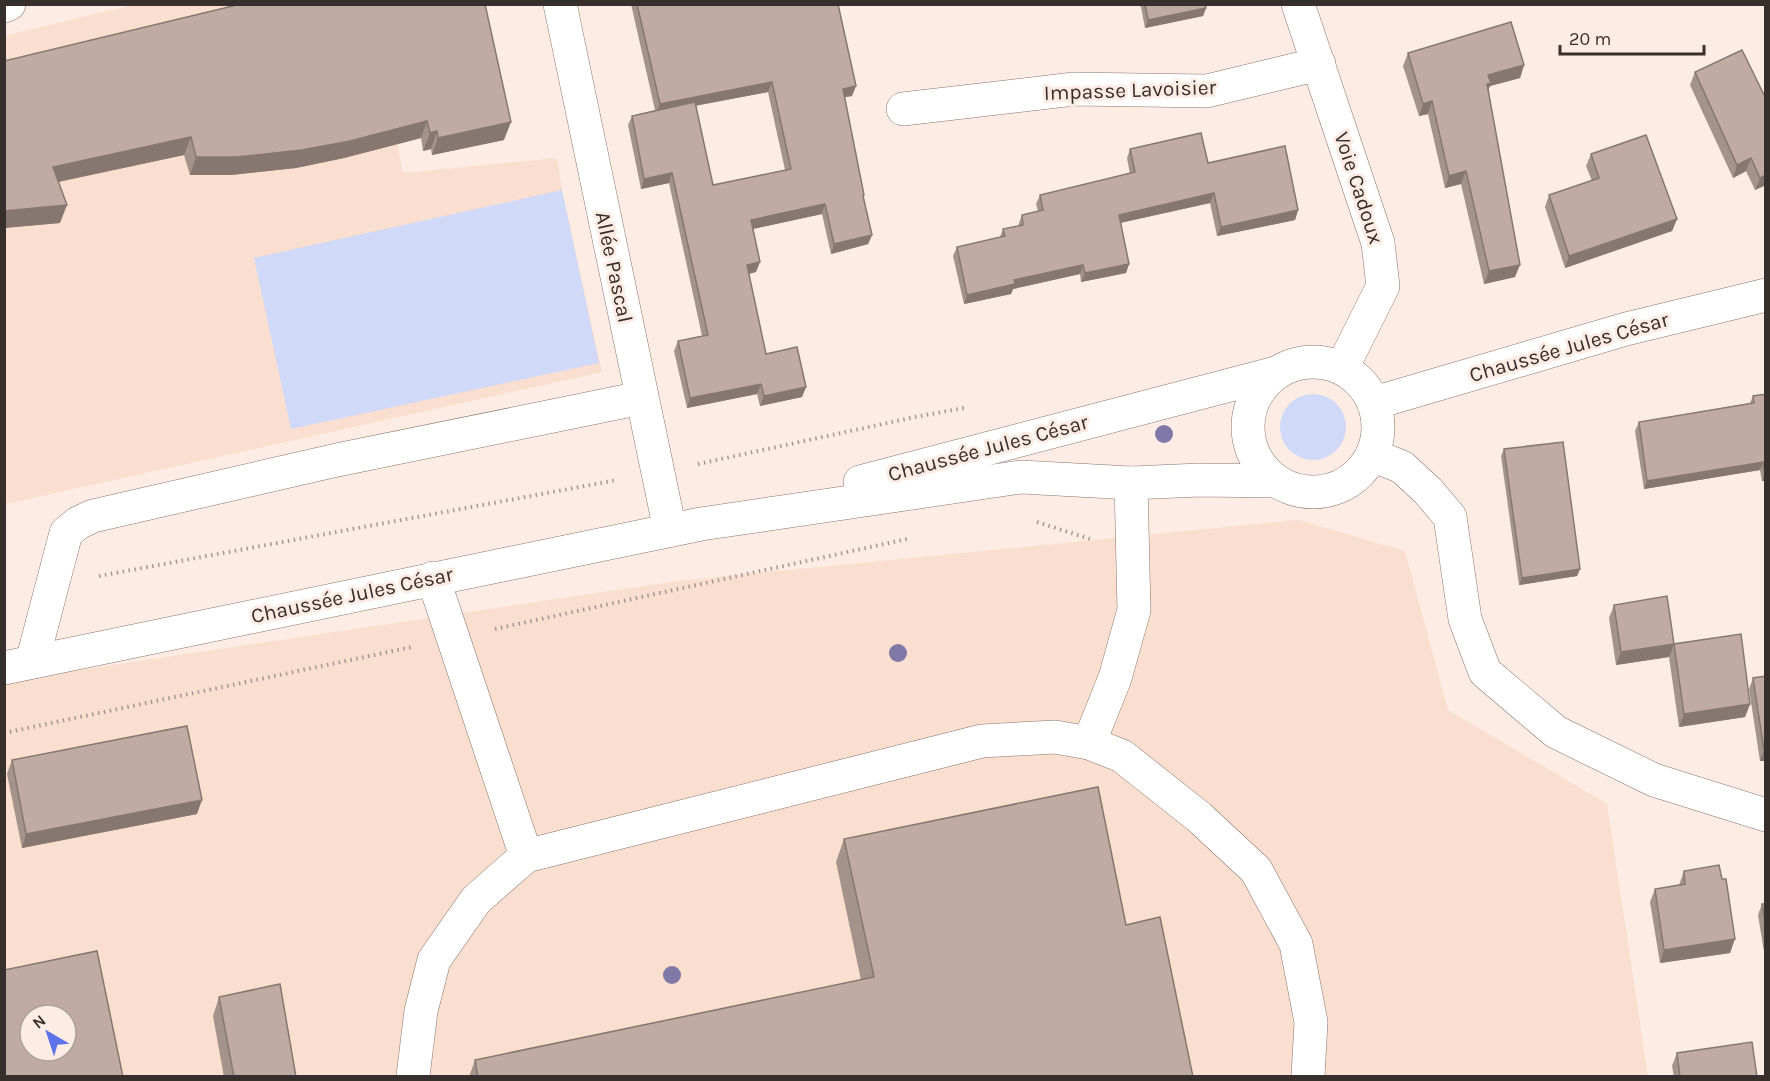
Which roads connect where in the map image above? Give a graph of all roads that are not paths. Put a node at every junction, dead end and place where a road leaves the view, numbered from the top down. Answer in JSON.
{"nodes":[{"id":1,"x":9,"y":4,"type":"edge"},
{"id":2,"x":560,"y":4,"type":"edge"},
{"id":3,"x":1299,"y":4,"type":"edge"},
{"id":4,"x":4,"y":6,"type":"edge"},
{"id":5,"x":1319,"y":64,"type":"junction"},
{"id":6,"x":903,"y":109,"type":"dead end"},
{"id":7,"x":1766,"y":295,"type":"edge"},
{"id":8,"x":1342,"y":368,"type":"junction"},
{"id":9,"x":1276,"y":373,"type":"junction"},
{"id":10,"x":641,"y":398,"type":"junction"},
{"id":11,"x":1374,"y":403,"type":"junction"},
{"id":12,"x":1372,"y":455,"type":"junction"},
{"id":13,"x":1275,"y":481,"type":"junction"},
{"id":14,"x":1131,"y":483,"type":"junction"},
{"id":15,"x":686,"y":526,"type":"junction"},
{"id":16,"x":433,"y":578,"type":"junction"},
{"id":17,"x":18,"y":665,"type":"edge"},
{"id":18,"x":1089,"y":743,"type":"junction"},
{"id":19,"x":1766,"y":815,"type":"edge"},
{"id":20,"x":526,"y":856,"type":"junction"},
{"id":21,"x":413,"y":1077,"type":"edge"},
{"id":22,"x":1308,"y":1077,"type":"edge"}],
"edges":[{"from":1,"to":4,"type":"street"},
{"from":2,"to":10,"type":"street","name":"Allée Pascal"},
{"from":3,"to":5,"type":"street","name":"Voie Cadoux"},
{"from":5,"to":6,"type":"street","name":"Impasse Lavoisier"},
{"from":5,"to":8,"type":"street","name":"Voie Cadoux"},
{"from":7,"to":11,"type":"street","name":"Chaussée Jules César"},
{"from":8,"to":9,"type":"street"},
{"from":8,"to":11,"type":"street"},
{"from":9,"to":13,"type":"street"},
{"from":9,"to":15,"type":"street","name":"Chaussée Jules César"},
{"from":10,"to":15,"type":"street","name":"Allée Pascal"},
{"from":10,"to":17,"type":"street"},
{"from":11,"to":12,"type":"street"},
{"from":12,"to":13,"type":"street"},
{"from":12,"to":19,"type":"street"},
{"from":13,"to":14,"type":"street","name":"Chaussée Jules César"},
{"from":14,"to":15,"type":"street","name":"Chaussée Jules César"},
{"from":14,"to":18,"type":"street"},
{"from":15,"to":16,"type":"street","name":"Chaussée Jules César"},
{"from":16,"to":17,"type":"street","name":"Chaussée Jules César"},
{"from":16,"to":20,"type":"street"},
{"from":18,"to":20,"type":"street"},
{"from":18,"to":22,"type":"street"},
{"from":20,"to":21,"type":"street"}]}
